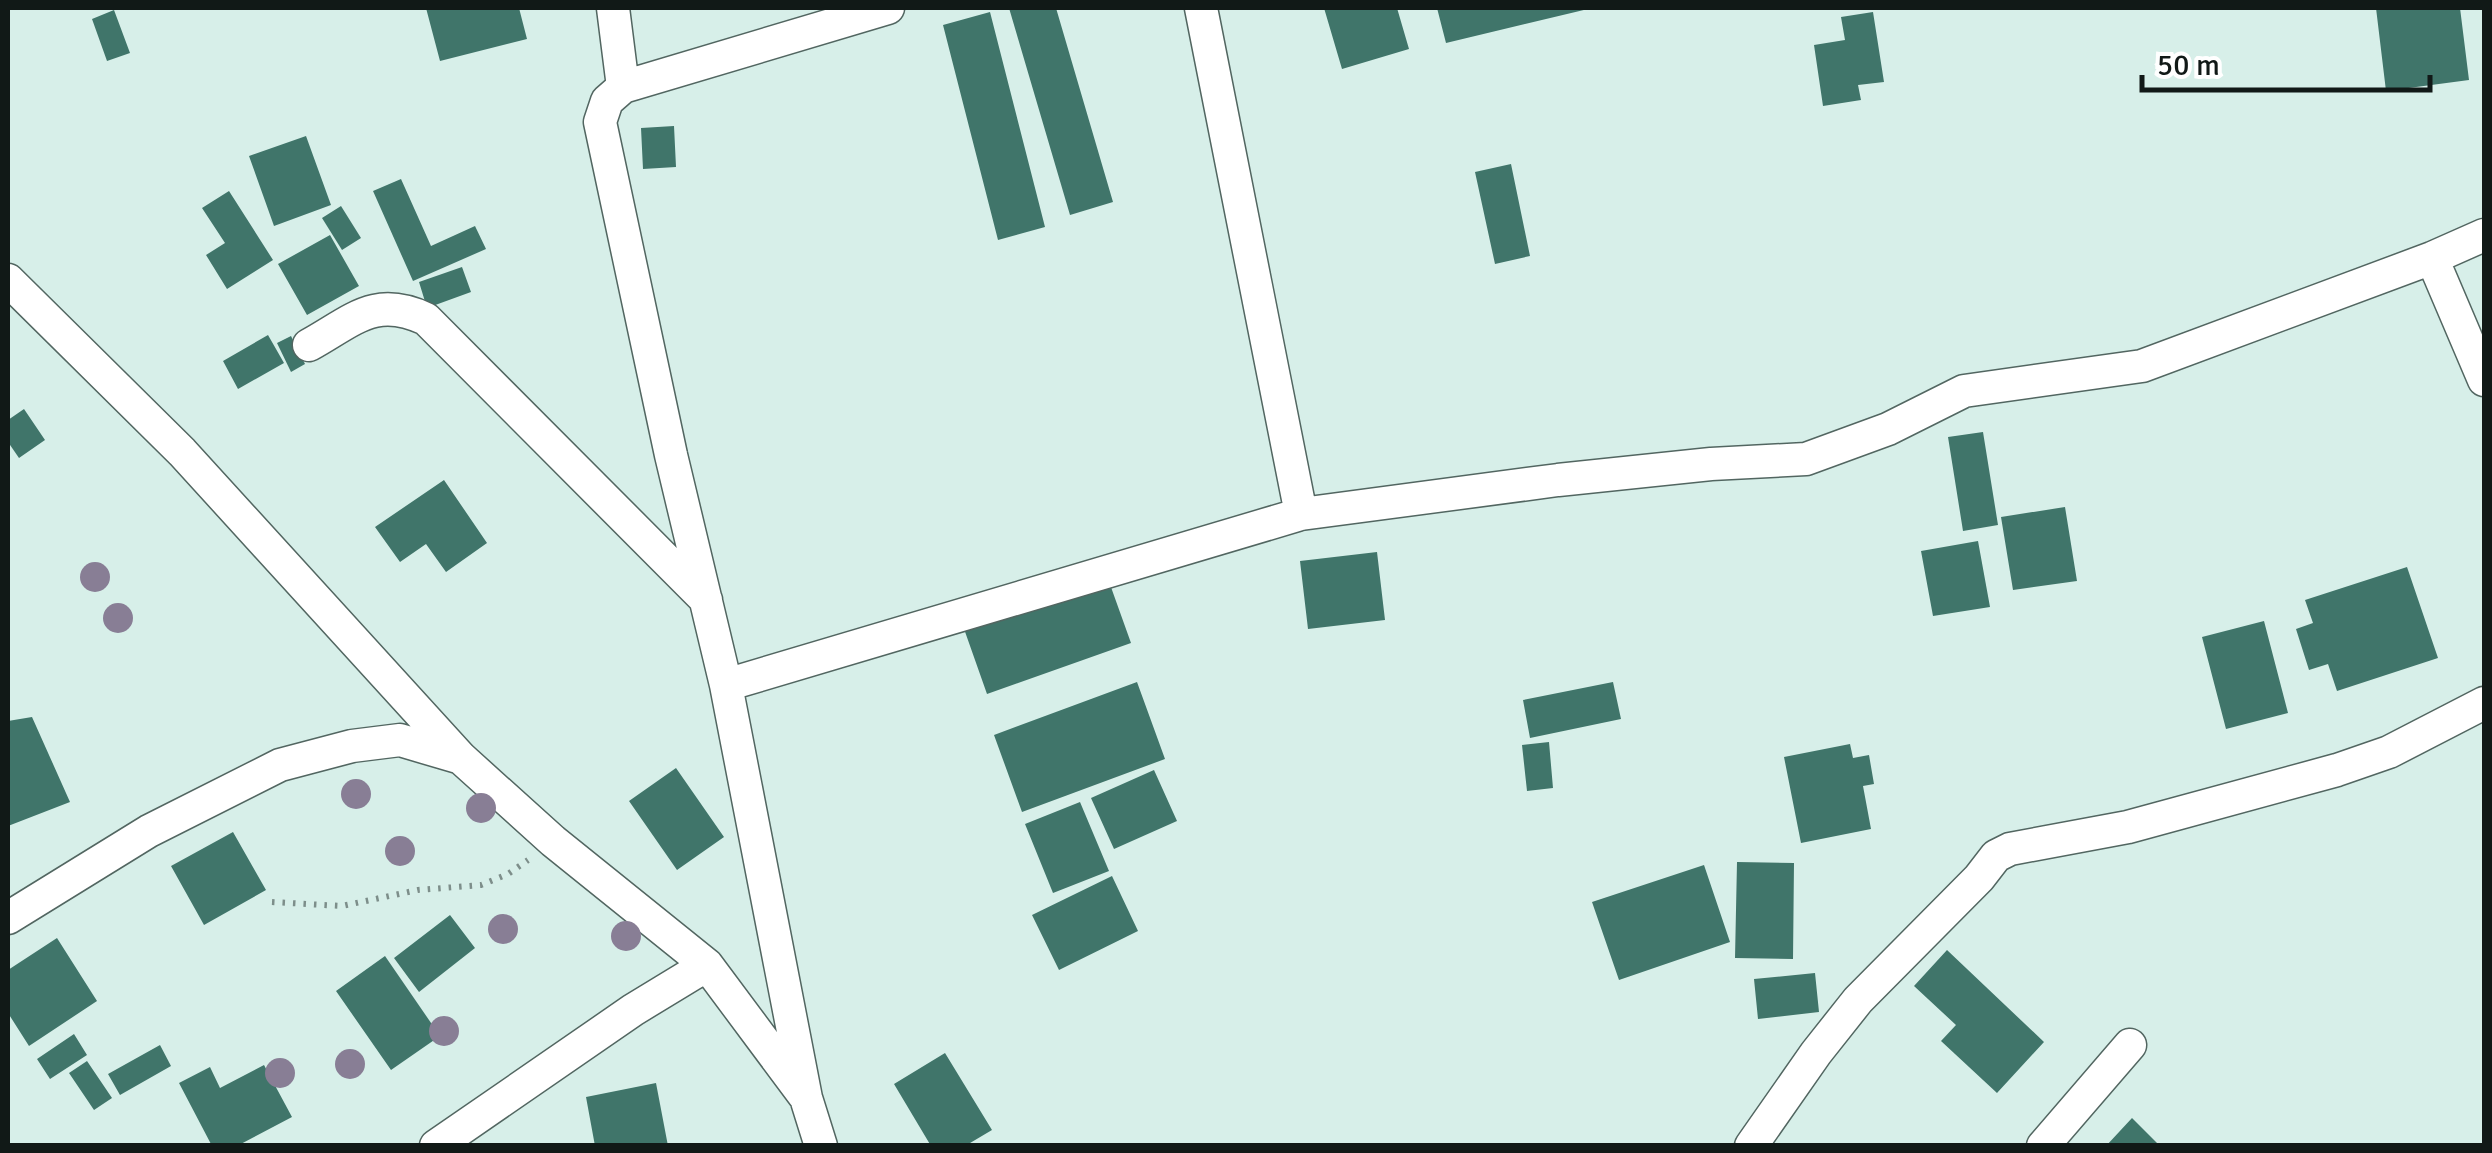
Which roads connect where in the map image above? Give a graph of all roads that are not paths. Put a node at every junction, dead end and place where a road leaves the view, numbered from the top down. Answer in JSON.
{"nodes":[{"id":1,"x":613,"y":8,"type":"edge"},
{"id":2,"x":888,"y":8,"type":"edge"},
{"id":3,"x":1201,"y":8,"type":"edge"},
{"id":4,"x":622,"y":87,"type":"junction"},
{"id":5,"x":2484,"y":235,"type":"edge"},
{"id":6,"x":2432,"y":258,"type":"junction"},
{"id":7,"x":10,"y":288,"type":"edge"},
{"id":8,"x":309,"y":346,"type":"dead end"},
{"id":9,"x":2484,"y":380,"type":"edge"},
{"id":10,"x":1301,"y":514,"type":"junction"},
{"id":11,"x":706,"y":600,"type":"junction"},
{"id":12,"x":726,"y":685,"type":"junction"},
{"id":13,"x":2484,"y":703,"type":"edge"},
{"id":14,"x":461,"y":758,"type":"junction"},
{"id":15,"x":8,"y":918,"type":"edge"},
{"id":16,"x":706,"y":965,"type":"junction"},
{"id":17,"x":2130,"y":1045,"type":"dead end"},
{"id":18,"x":806,"y":1098,"type":"junction"},
{"id":19,"x":436,"y":1146,"type":"edge"},
{"id":20,"x":822,"y":1146,"type":"edge"},
{"id":21,"x":1752,"y":1146,"type":"edge"},
{"id":22,"x":2043,"y":1146,"type":"edge"}],
"edges":[{"from":1,"to":4,"type":"street"},
{"from":2,"to":4,"type":"street"},
{"from":3,"to":10,"type":"street"},
{"from":4,"to":11,"type":"street"},
{"from":5,"to":6,"type":"street"},
{"from":6,"to":9,"type":"street"},
{"from":6,"to":10,"type":"street"},
{"from":7,"to":14,"type":"street"},
{"from":8,"to":11,"type":"street"},
{"from":10,"to":12,"type":"street"},
{"from":11,"to":12,"type":"street"},
{"from":12,"to":18,"type":"street"},
{"from":13,"to":21,"type":"street"},
{"from":14,"to":15,"type":"street"},
{"from":14,"to":16,"type":"street"},
{"from":16,"to":18,"type":"street"},
{"from":16,"to":19,"type":"street"},
{"from":17,"to":22,"type":"street"},
{"from":18,"to":20,"type":"street"}]}
